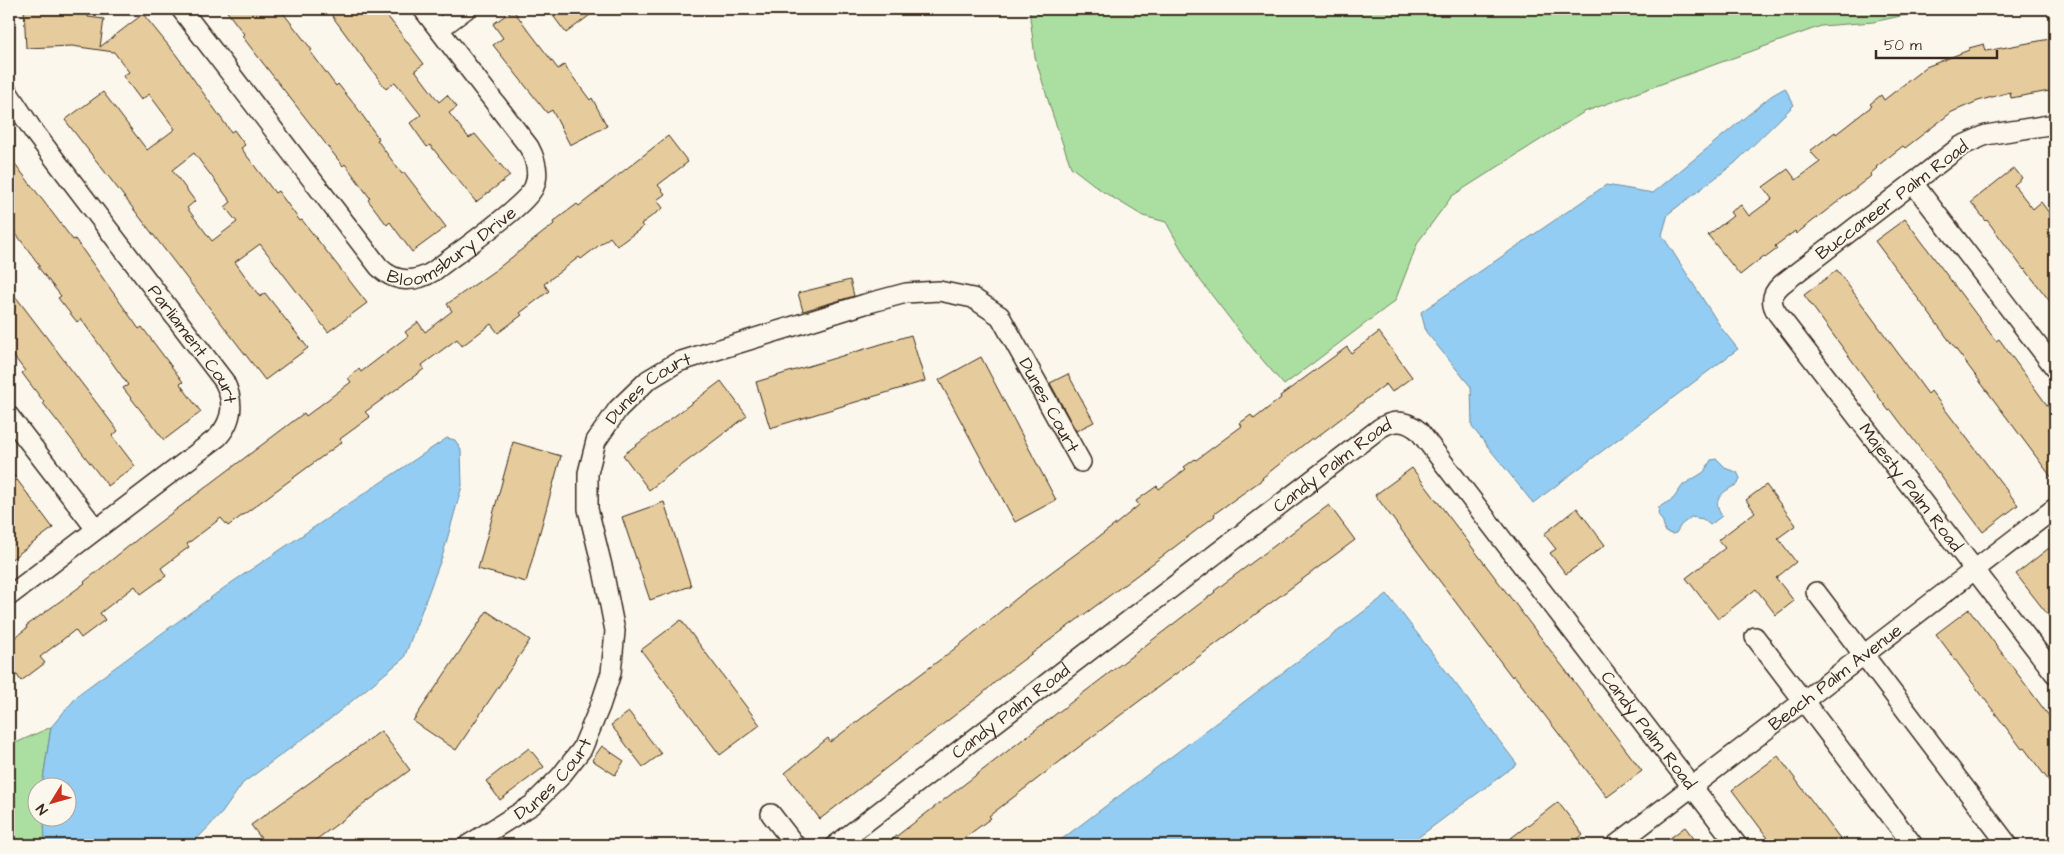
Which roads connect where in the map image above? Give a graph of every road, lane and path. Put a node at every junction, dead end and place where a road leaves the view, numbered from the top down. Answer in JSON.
{"nodes":[{"id":1,"x":181,"y":9,"type":"edge"},
{"id":2,"x":423,"y":9,"type":"edge"},
{"id":3,"x":466,"y":9,"type":"edge"},
{"id":4,"x":439,"y":29,"type":"junction"},
{"id":5,"x":9,"y":94,"type":"edge"},
{"id":6,"x":2055,"y":124,"type":"edge"},
{"id":7,"x":1913,"y":183,"type":"junction"},
{"id":8,"x":1772,"y":297,"type":"joint"},
{"id":9,"x":2055,"y":368,"type":"edge"},
{"id":10,"x":9,"y":416,"type":"edge"},
{"id":11,"x":1081,"y":462,"type":"dead end"},
{"id":12,"x":2055,"y":508,"type":"edge"},
{"id":13,"x":96,"y":530,"type":"junction"},
{"id":14,"x":1975,"y":570,"type":"junction"},
{"id":15,"x":1816,"y":592,"type":"dead end"},
{"id":16,"x":9,"y":596,"type":"edge"},
{"id":17,"x":1755,"y":637,"type":"dead end"},
{"id":18,"x":1864,"y":656,"type":"junction"},
{"id":19,"x":2055,"y":674,"type":"edge"},
{"id":20,"x":1804,"y":701,"type":"junction"},
{"id":21,"x":1692,"y":787,"type":"junction"},
{"id":22,"x":771,"y":814,"type":"dead end"},
{"id":23,"x":468,"y":845,"type":"edge"},
{"id":24,"x":795,"y":845,"type":"edge"},
{"id":25,"x":836,"y":845,"type":"edge"},
{"id":26,"x":1616,"y":845,"type":"edge"},
{"id":27,"x":1737,"y":845,"type":"edge"},
{"id":28,"x":1913,"y":845,"type":"edge"},
{"id":29,"x":2008,"y":845,"type":"edge"}],
"edges":[{"from":1,"to":4,"type":"street","name":"Bloomsbury Drive"},
{"from":2,"to":4,"type":"street","name":"Bloomsbury Drive"},
{"from":3,"to":4,"type":"street"},
{"from":5,"to":13,"type":"street","name":"Parliament Court"},
{"from":6,"to":7,"type":"street","name":"Buccaneer Palm Road"},
{"from":7,"to":8,"type":"street","name":"Buccaneer Palm Road"},
{"from":7,"to":9,"type":"street"},
{"from":8,"to":14,"type":"street","name":"Majesty Palm Road"},
{"from":10,"to":13,"type":"street"},
{"from":11,"to":23,"type":"street","name":"Dunes Court"},
{"from":12,"to":14,"type":"street","name":"Beach Palm Avenue"},
{"from":13,"to":16,"type":"street","name":"Parliament Court"},
{"from":14,"to":18,"type":"street","name":"Beach Palm Avenue"},
{"from":14,"to":19,"type":"street","name":"Majesty Palm Road"},
{"from":15,"to":18,"type":"street"},
{"from":17,"to":20,"type":"street"},
{"from":18,"to":20,"type":"street","name":"Beach Palm Avenue"},
{"from":18,"to":29,"type":"street"},
{"from":20,"to":21,"type":"street","name":"Beach Palm Avenue"},
{"from":20,"to":28,"type":"street"},
{"from":21,"to":25,"type":"street","name":"Candy Palm Road"},
{"from":21,"to":26,"type":"street","name":"Beach Palm Avenue"},
{"from":21,"to":27,"type":"street","name":"Candy Palm Road"},
{"from":22,"to":24,"type":"street"}]}
